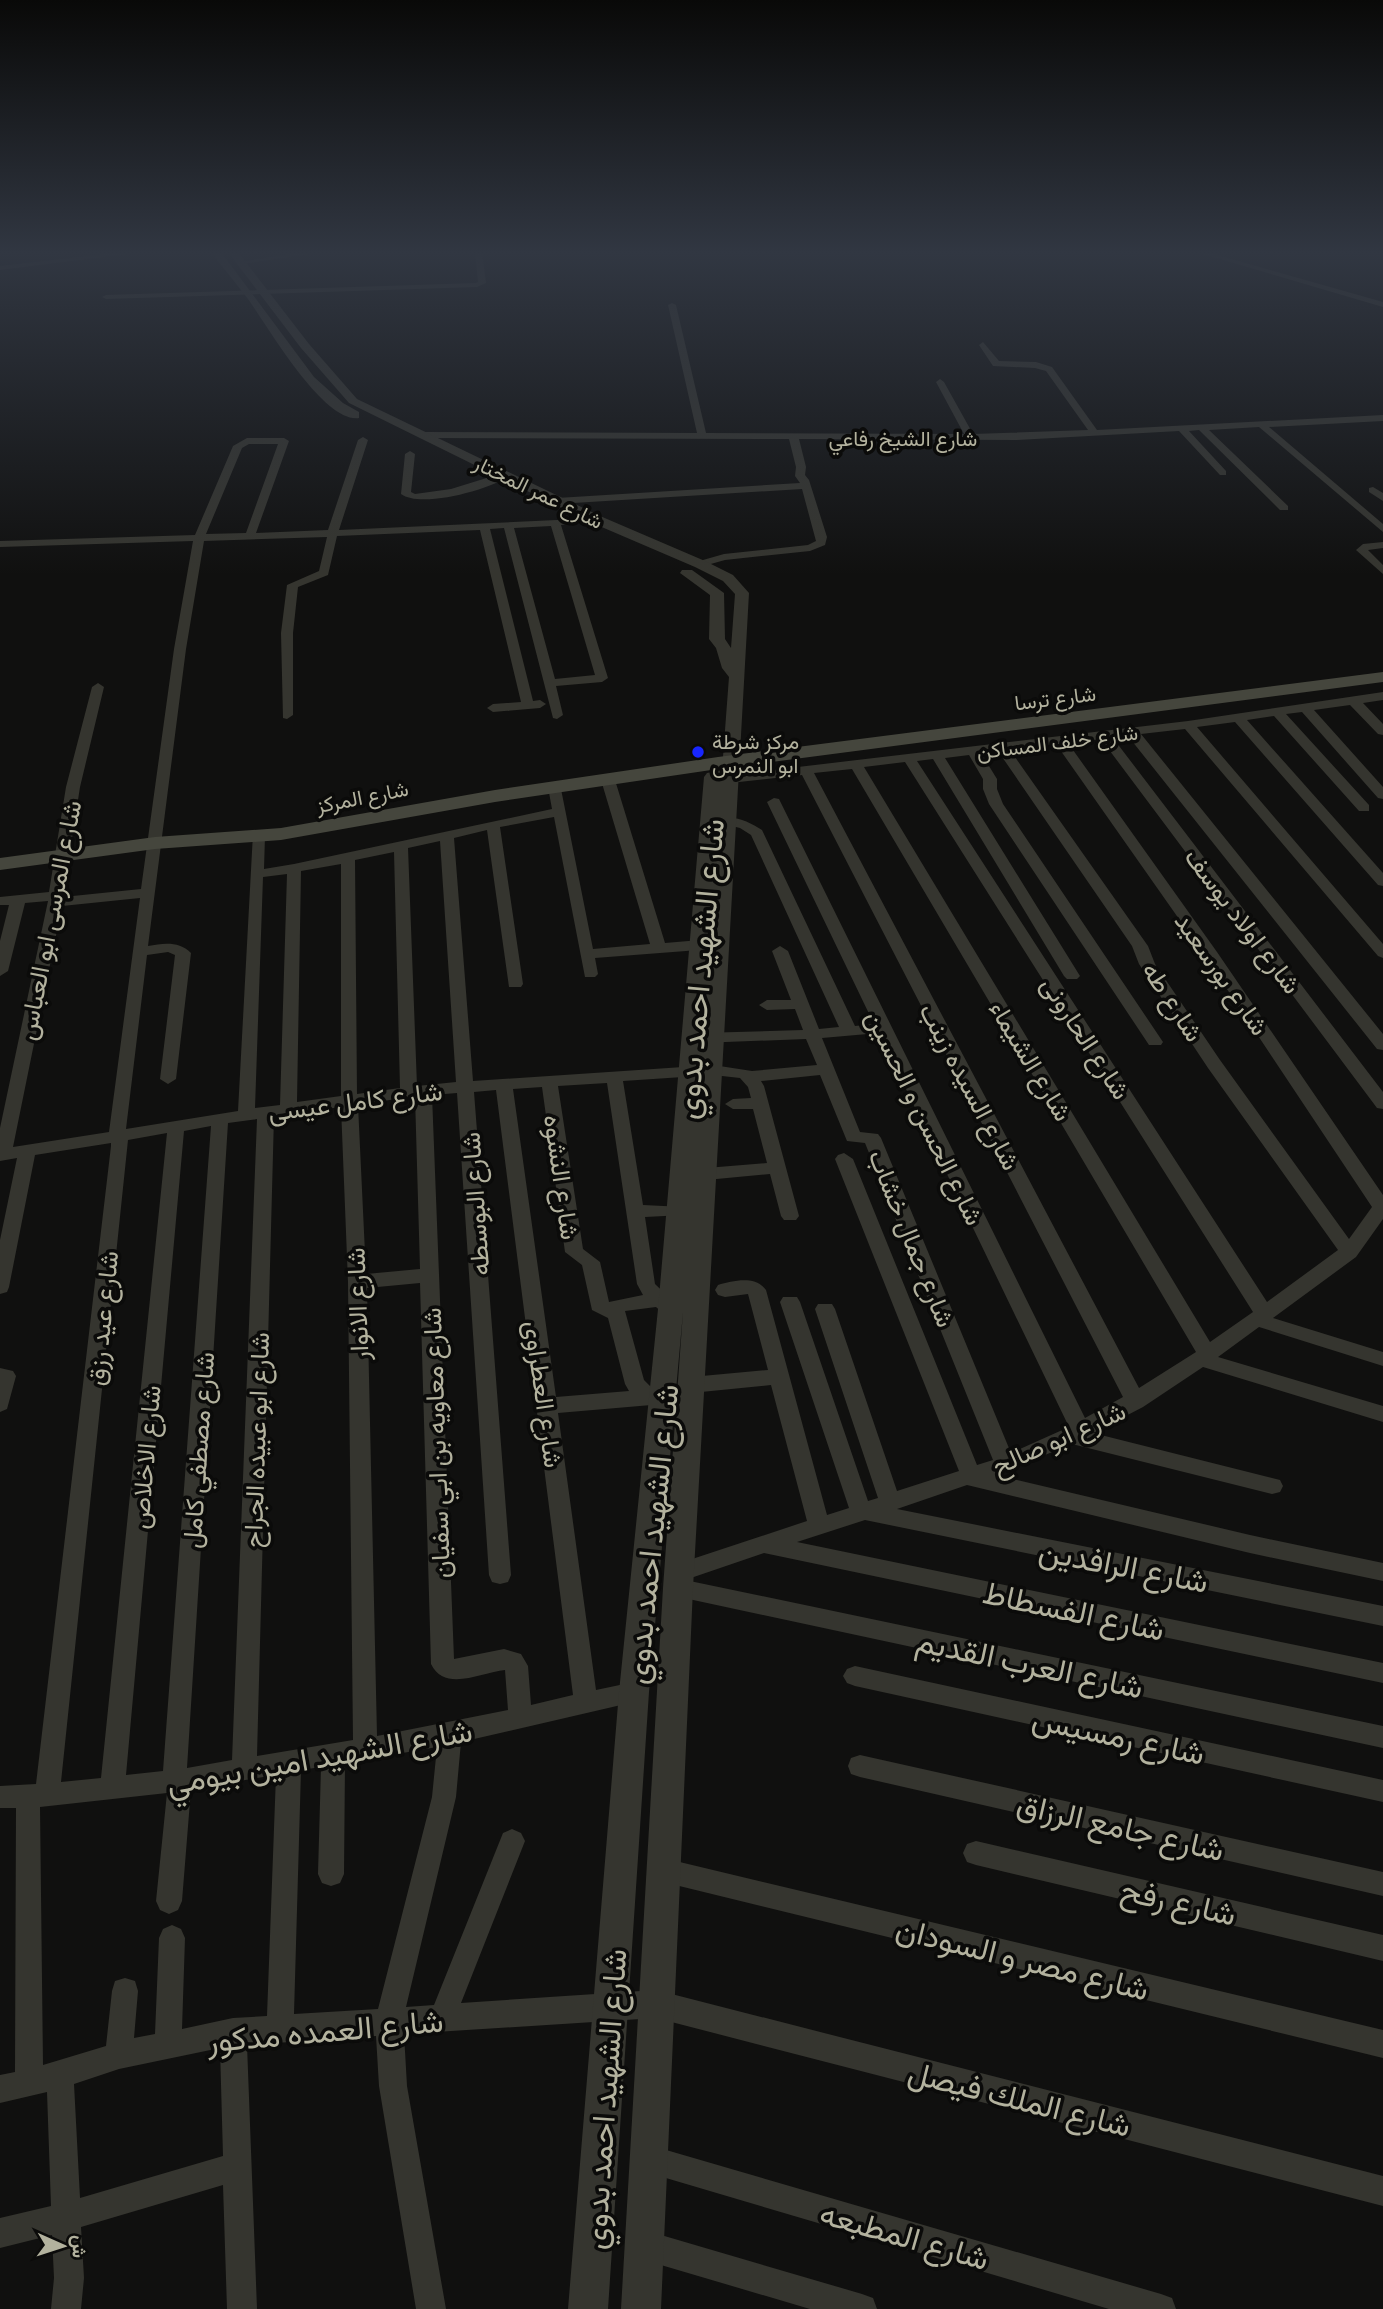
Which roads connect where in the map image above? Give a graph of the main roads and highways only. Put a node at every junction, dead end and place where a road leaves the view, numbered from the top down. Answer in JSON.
{"nodes":[{"id":1,"x":1383,"y":677,"type":"edge"},
{"id":2,"x":731,"y":772,"type":"joint"},
{"id":3,"x":0,"y":864,"type":"edge"}],
"edges":[{"from":1,"to":2,"type":"main road","name":"شارع ترسا"},
{"from":2,"to":3,"type":"main road","name":"شارع المركز"}]}
